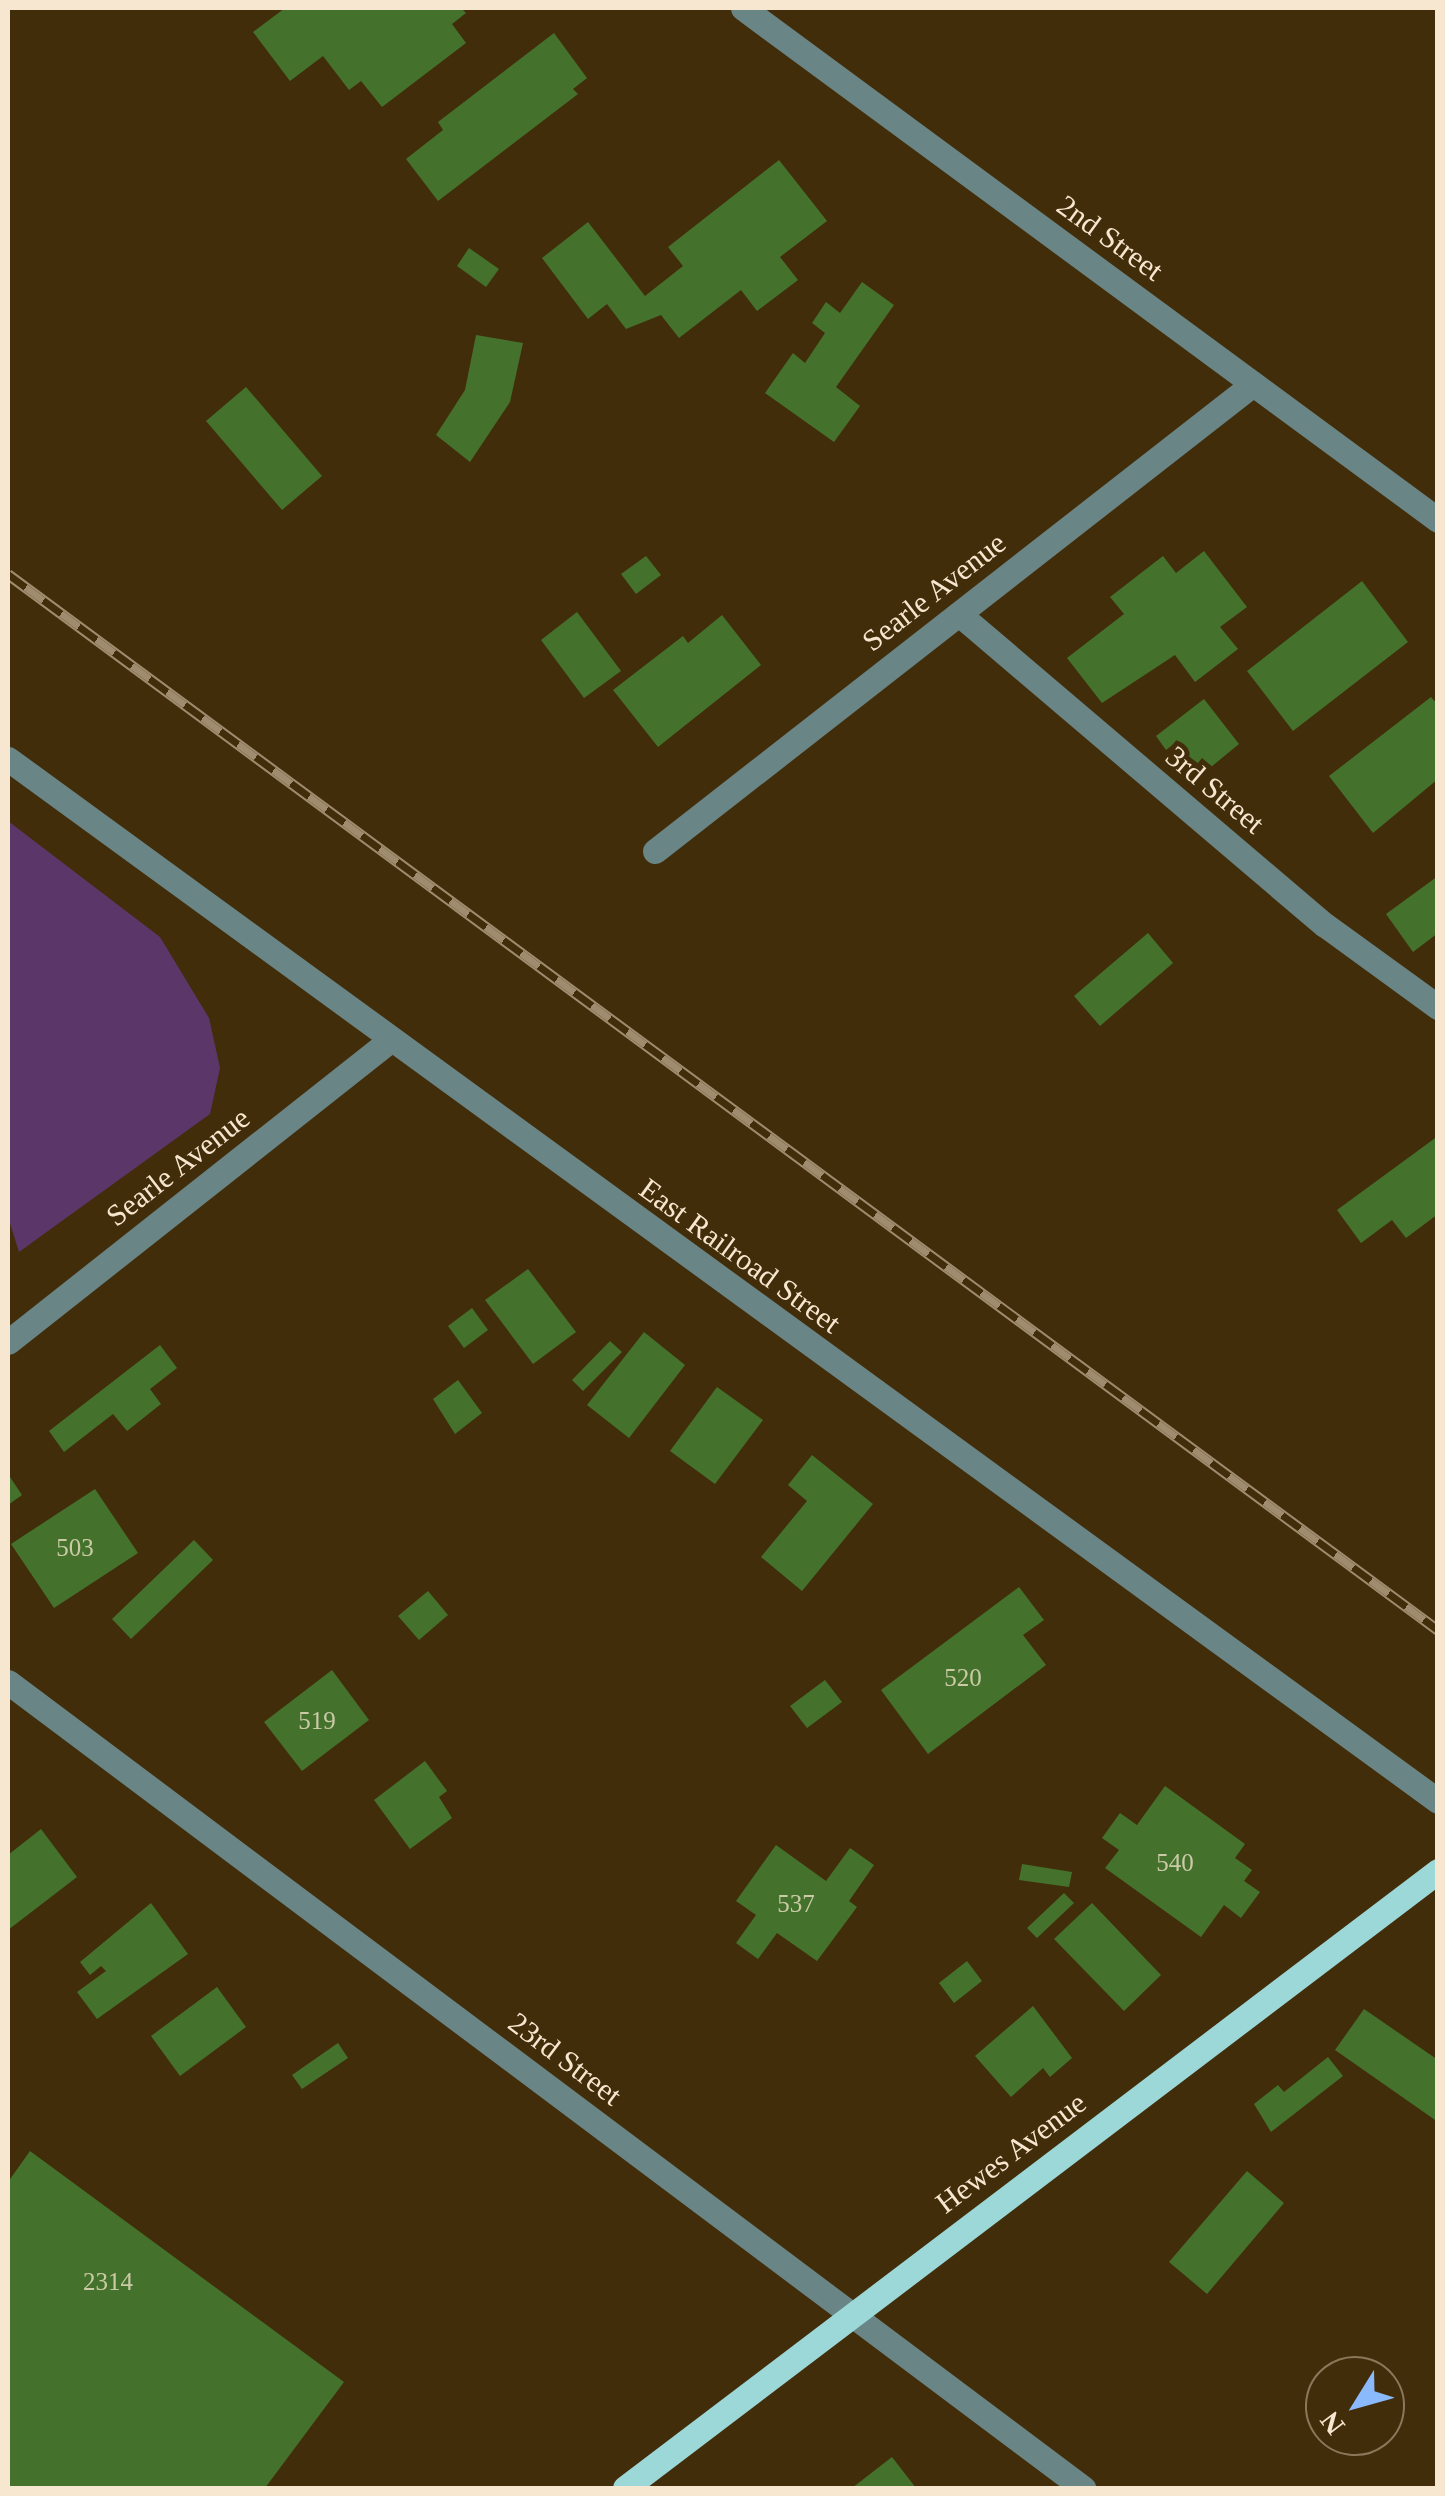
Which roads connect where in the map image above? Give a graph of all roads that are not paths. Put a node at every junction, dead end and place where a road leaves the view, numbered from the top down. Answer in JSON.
{"nodes":[{"id":1,"x":743,"y":8,"type":"edge"},
{"id":2,"x":1254,"y":384,"type":"junction"},
{"id":3,"x":1438,"y":520,"type":"edge"},
{"id":4,"x":959,"y":614,"type":"junction"},
{"id":5,"x":8,"y":759,"type":"edge"},
{"id":6,"x":655,"y":851,"type":"dead end"},
{"id":7,"x":1438,"y":1007,"type":"edge"},
{"id":8,"x":388,"y":1042,"type":"junction"},
{"id":9,"x":8,"y":1342,"type":"edge"},
{"id":10,"x":8,"y":1682,"type":"edge"},
{"id":11,"x":1438,"y":1801,"type":"edge"},
{"id":12,"x":1438,"y":1871,"type":"edge"},
{"id":13,"x":853,"y":2314,"type":"junction"},
{"id":14,"x":625,"y":2488,"type":"edge"},
{"id":15,"x":1083,"y":2488,"type":"edge"}],
"edges":[{"from":1,"to":2,"type":"street","name":"2nd Street"},
{"from":2,"to":3,"type":"street","name":"2nd Street"},
{"from":2,"to":4,"type":"street","name":"Searle Avenue"},
{"from":4,"to":6,"type":"street","name":"Searle Avenue"},
{"from":4,"to":7,"type":"street","name":"3rd Street"},
{"from":5,"to":8,"type":"street","name":"East Railroad Street"},
{"from":8,"to":9,"type":"street","name":"Searle Avenue"},
{"from":8,"to":11,"type":"street","name":"East Railroad Street"},
{"from":10,"to":13,"type":"street","name":"23rd Street"},
{"from":12,"to":13,"type":"main road","name":"Hewes Avenue"},
{"from":13,"to":14,"type":"main road","name":"Hewes Avenue"},
{"from":13,"to":15,"type":"street","name":"23rd Street"}]}
